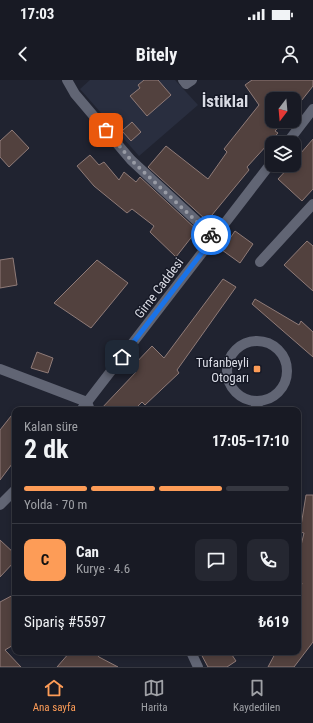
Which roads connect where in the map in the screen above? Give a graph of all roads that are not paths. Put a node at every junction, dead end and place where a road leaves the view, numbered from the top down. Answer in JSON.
{"nodes":[{"id":1,"x":67,"y":80,"type":"edge"},
{"id":2,"x":183,"y":80,"type":"edge"},
{"id":3,"x":192,"y":80,"type":"edge"},
{"id":4,"x":313,"y":109,"type":"edge"},
{"id":5,"x":292,"y":136,"type":"edge"},
{"id":6,"x":265,"y":171,"type":"edge"},
{"id":7,"x":313,"y":204,"type":"edge"},
{"id":8,"x":214,"y":237,"type":"junction"},
{"id":9,"x":260,"y":262,"type":"dead end"},
{"id":10,"x":0,"y":369,"type":"edge"},
{"id":11,"x":260,"y":401,"type":"junction"},
{"id":12,"x":86,"y":407,"type":"edge"},
{"id":13,"x":256,"y":407,"type":"edge"},
{"id":14,"x":12,"y":493,"type":"edge"},
{"id":15,"x":0,"y":505,"type":"edge"},
{"id":16,"x":192,"y":655,"type":"edge"},
{"id":17,"x":198,"y":667,"type":"edge"}],
"edges":[{"from":1,"to":8,"type":"street"},
{"from":2,"to":3,"type":"street"},
{"from":4,"to":5,"type":"street"},
{"from":6,"to":8,"type":"street","name":"Girne Caddesi"},
{"from":7,"to":9,"type":"street"},
{"from":8,"to":12,"type":"street","name":"Girne Caddesi"},
{"from":10,"to":12,"type":"street"},
{"from":11,"to":11,"type":"street"},
{"from":11,"to":13,"type":"street"},
{"from":14,"to":15,"type":"street"},
{"from":16,"to":17,"type":"street"}]}
